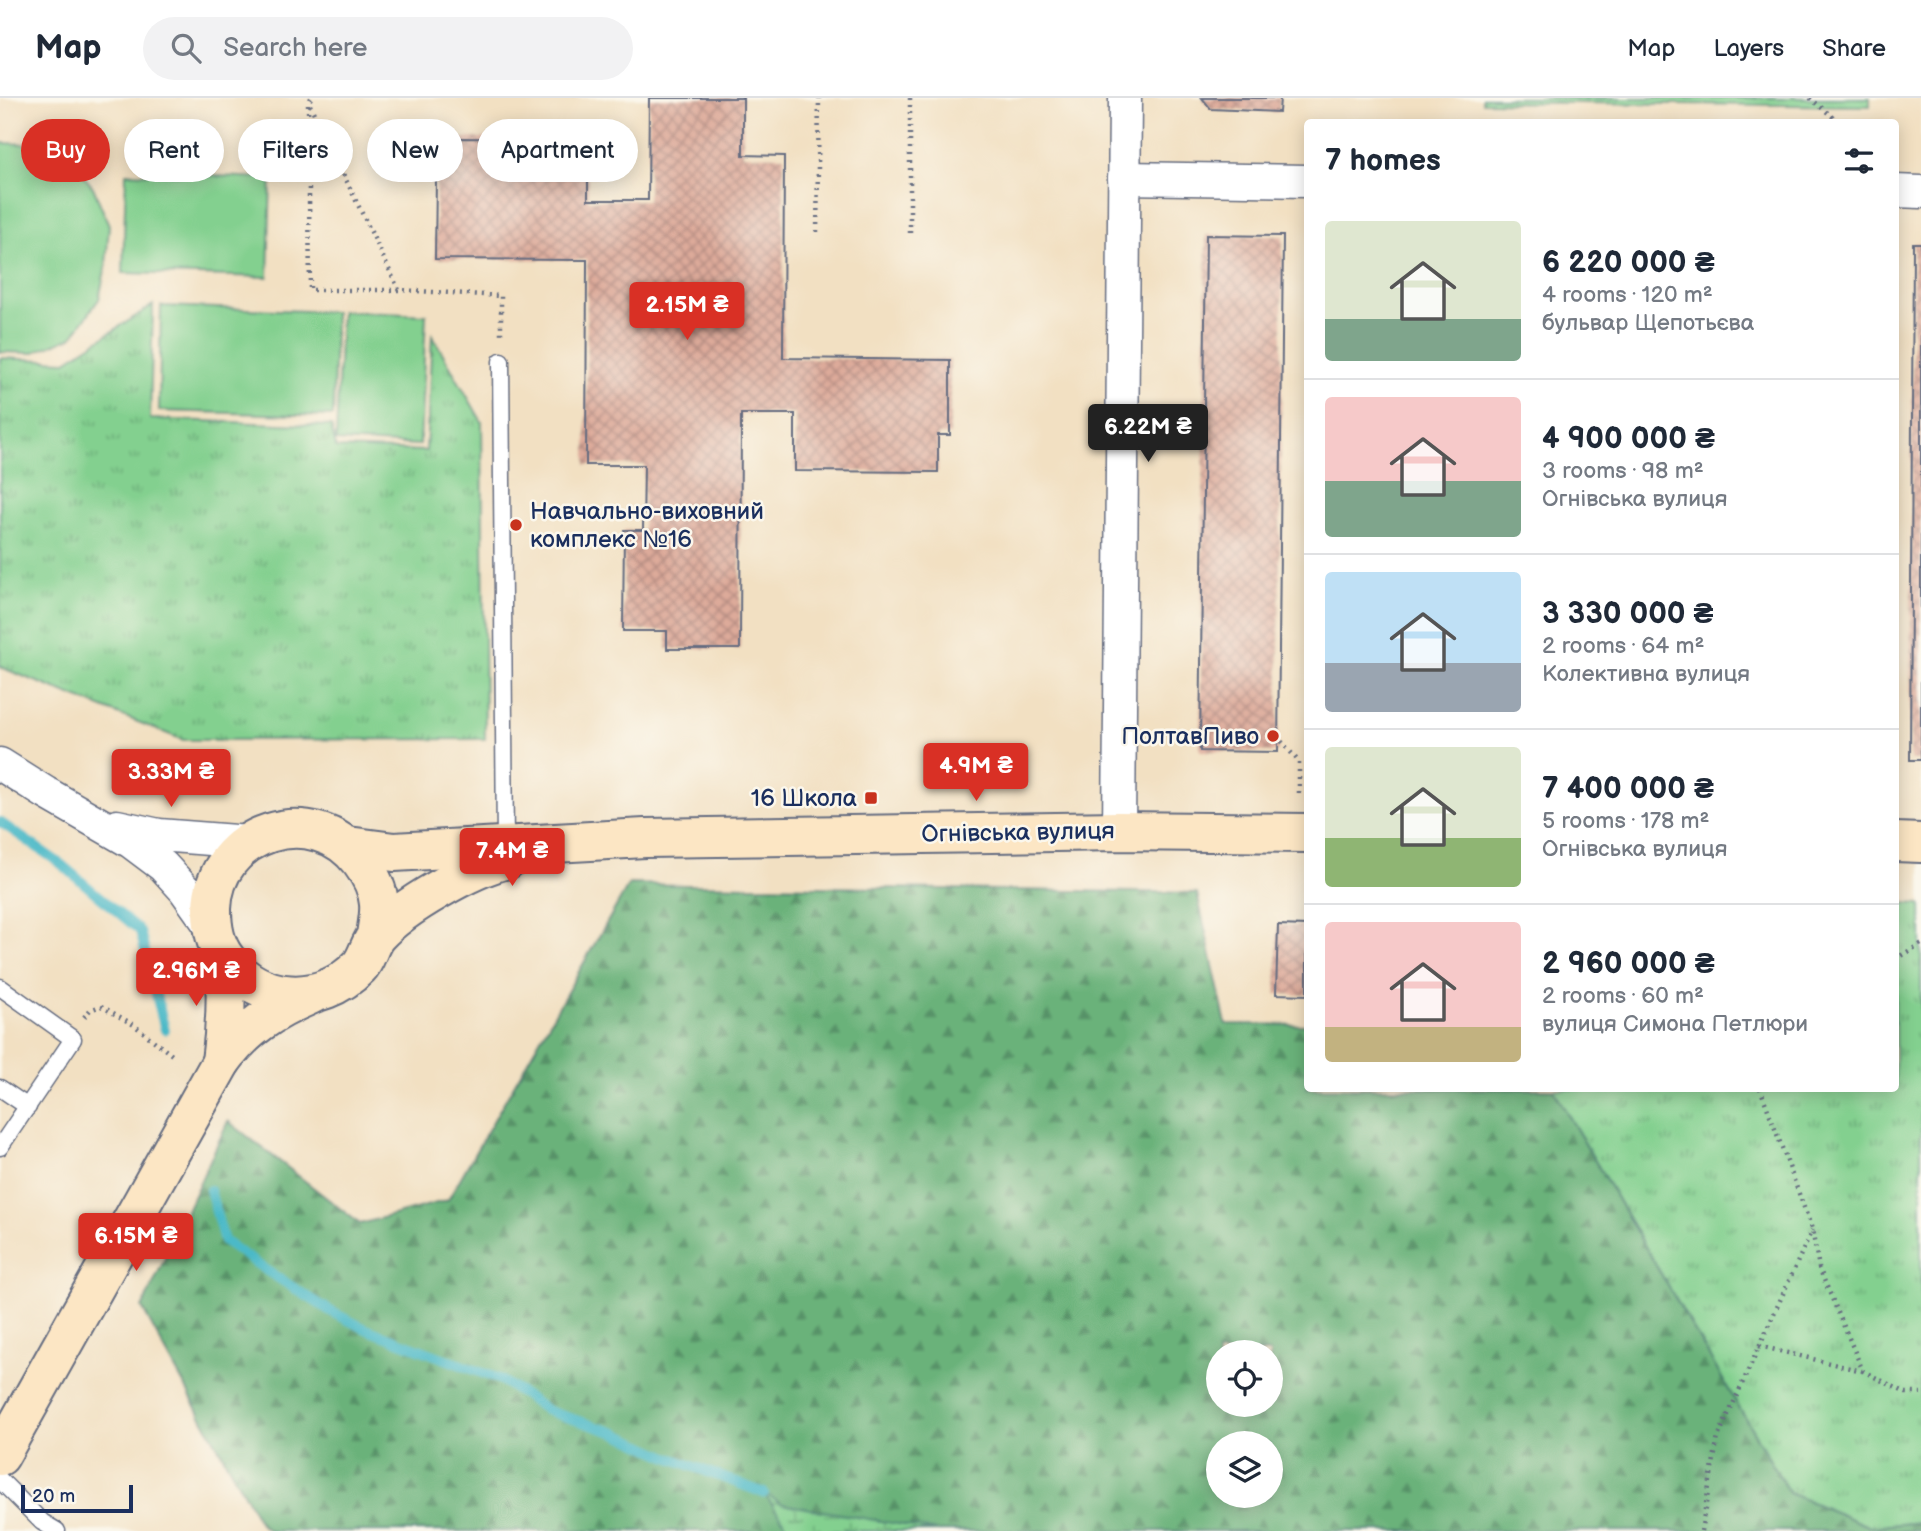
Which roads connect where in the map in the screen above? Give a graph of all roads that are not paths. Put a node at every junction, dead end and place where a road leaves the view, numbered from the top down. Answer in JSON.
{"nodes":[{"id":1,"x":1125,"y":98,"type":"edge"},
{"id":2,"x":1124,"y":178,"type":"junction"},
{"id":3,"x":1304,"y":181,"type":"edge"},
{"id":4,"x":1899,"y":191,"type":"edge"},
{"id":5,"x":1921,"y":192,"type":"edge"},
{"id":6,"x":501,"y":361,"type":"road end"},
{"id":7,"x":0,"y":764,"type":"edge"},
{"id":8,"x":86,"y":816,"type":"junction"},
{"id":9,"x":1119,"y":831,"type":"junction"},
{"id":10,"x":1304,"y":833,"type":"edge"},
{"id":11,"x":645,"y":838,"type":"junction"},
{"id":12,"x":248,"y":842,"type":"junction"},
{"id":13,"x":1899,"y":842,"type":"edge"},
{"id":14,"x":1921,"y":843,"type":"edge"},
{"id":15,"x":348,"y":846,"type":"junction"},
{"id":16,"x":505,"y":846,"type":"junction"},
{"id":17,"x":376,"y":936,"type":"junction"},
{"id":18,"x":218,"y":942,"type":"junction"},
{"id":19,"x":0,"y":987,"type":"edge"},
{"id":20,"x":310,"y":995,"type":"junction"},
{"id":21,"x":221,"y":1062,"type":"junction"},
{"id":22,"x":0,"y":1088,"type":"edge"},
{"id":23,"x":28,"y":1107,"type":"junction"},
{"id":24,"x":0,"y":1147,"type":"edge"},
{"id":25,"x":0,"y":1456,"type":"edge"},
{"id":26,"x":0,"y":1480,"type":"edge"},
{"id":27,"x":57,"y":1531,"type":"edge"}],
"edges":[{"from":1,"to":2,"type":"street"},
{"from":2,"to":3,"type":"street"},
{"from":2,"to":9,"type":"street"},
{"from":4,"to":5,"type":"street"},
{"from":6,"to":16,"type":"lane"},
{"from":7,"to":8,"type":"street"},
{"from":8,"to":12,"type":"street"},
{"from":8,"to":18,"type":"street"},
{"from":9,"to":10,"type":"street","name":"Огнівська вулиця"},
{"from":9,"to":11,"type":"street","name":"Огнівська вулиця"},
{"from":11,"to":16,"type":"street","name":"Огнівська вулиця"},
{"from":11,"to":17,"type":"street","name":"Огнівська вулиця"},
{"from":12,"to":15,"type":"street","name":"Огнівська вулиця"},
{"from":12,"to":18,"type":"street","name":"Огнівська вулиця"},
{"from":13,"to":14,"type":"street"},
{"from":15,"to":16,"type":"street","name":"Огнівська вулиця"},
{"from":15,"to":17,"type":"street","name":"Огнівська вулиця"},
{"from":17,"to":20,"type":"street","name":"Огнівська вулиця"},
{"from":18,"to":20,"type":"street","name":"Огнівська вулиця"},
{"from":18,"to":21,"type":"street"},
{"from":19,"to":23,"type":"lane"},
{"from":20,"to":21,"type":"street"},
{"from":21,"to":25,"type":"street"},
{"from":22,"to":23,"type":"lane"},
{"from":23,"to":24,"type":"lane"},
{"from":26,"to":27,"type":"lane"}]}
